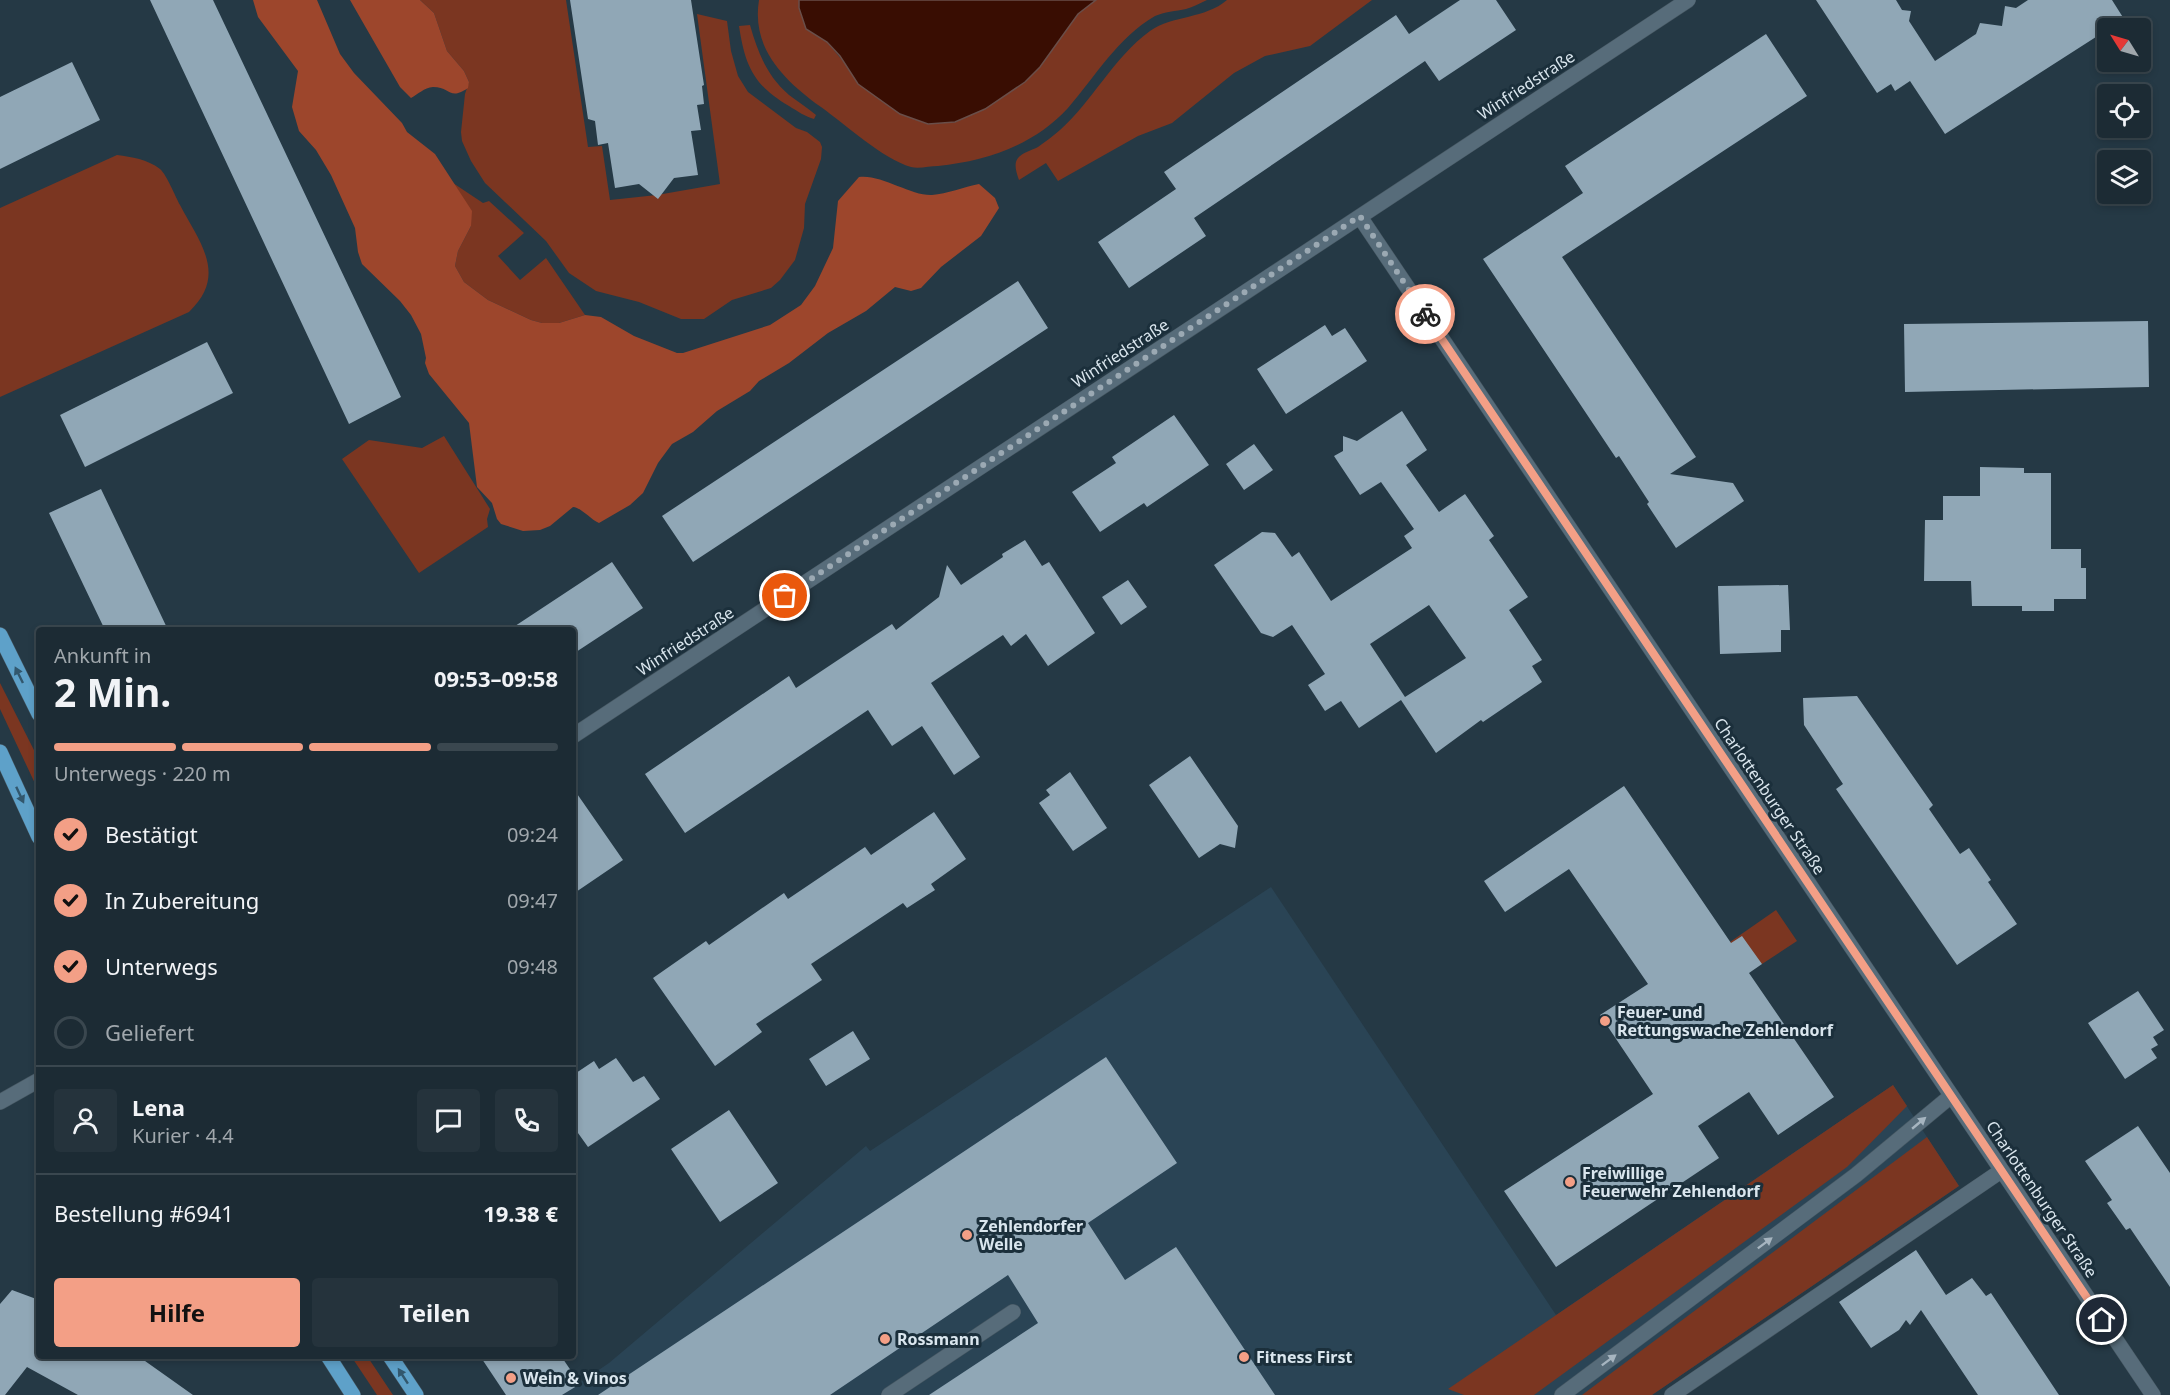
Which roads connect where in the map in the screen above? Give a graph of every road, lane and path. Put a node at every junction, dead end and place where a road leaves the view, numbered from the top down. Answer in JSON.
{"nodes":[{"id":1,"x":1688,"y":0,"type":"edge"},
{"id":2,"x":1360,"y":216,"type":"junction"},
{"id":3,"x":0,"y":635,"type":"edge"},
{"id":4,"x":36,"y":708,"type":"edge"},
{"id":5,"x":576,"y":734,"type":"edge"},
{"id":6,"x":0,"y":752,"type":"edge"},
{"id":7,"x":36,"y":830,"type":"edge"},
{"id":8,"x":36,"y":1082,"type":"edge"},
{"id":9,"x":1951,"y":1096,"type":"junction"},
{"id":10,"x":0,"y":1102,"type":"edge"},
{"id":11,"x":2001,"y":1171,"type":"junction"},
{"id":12,"x":1013,"y":1312,"type":"dead end"},
{"id":13,"x":330,"y":1359,"type":"edge"},
{"id":14,"x":392,"y":1359,"type":"edge"},
{"id":15,"x":353,"y":1395,"type":"edge"},
{"id":16,"x":416,"y":1395,"type":"edge"},
{"id":17,"x":889,"y":1395,"type":"edge"},
{"id":18,"x":1562,"y":1395,"type":"edge"},
{"id":19,"x":1672,"y":1395,"type":"edge"},
{"id":20,"x":2152,"y":1395,"type":"edge"}],
"edges":[{"from":1,"to":2,"type":"street","name":"Winfriedstraße"},
{"from":2,"to":5,"type":"street","name":"Winfriedstraße"},
{"from":2,"to":9,"type":"street","name":"Charlottenburger Straße"},
{"from":4,"to":3,"type":"main road","one_way":true},
{"from":6,"to":7,"type":"main road","one_way":true},
{"from":8,"to":10,"type":"street"},
{"from":9,"to":11,"type":"street","name":"Charlottenburger Straße"},
{"from":18,"to":9,"type":"street","one_way":true},
{"from":11,"to":19,"type":"street"},
{"from":11,"to":20,"type":"street","name":"Charlottenburger Straße"},
{"from":12,"to":17,"type":"street"},
{"from":13,"to":15,"type":"main road"},
{"from":16,"to":14,"type":"main road","one_way":true}]}
